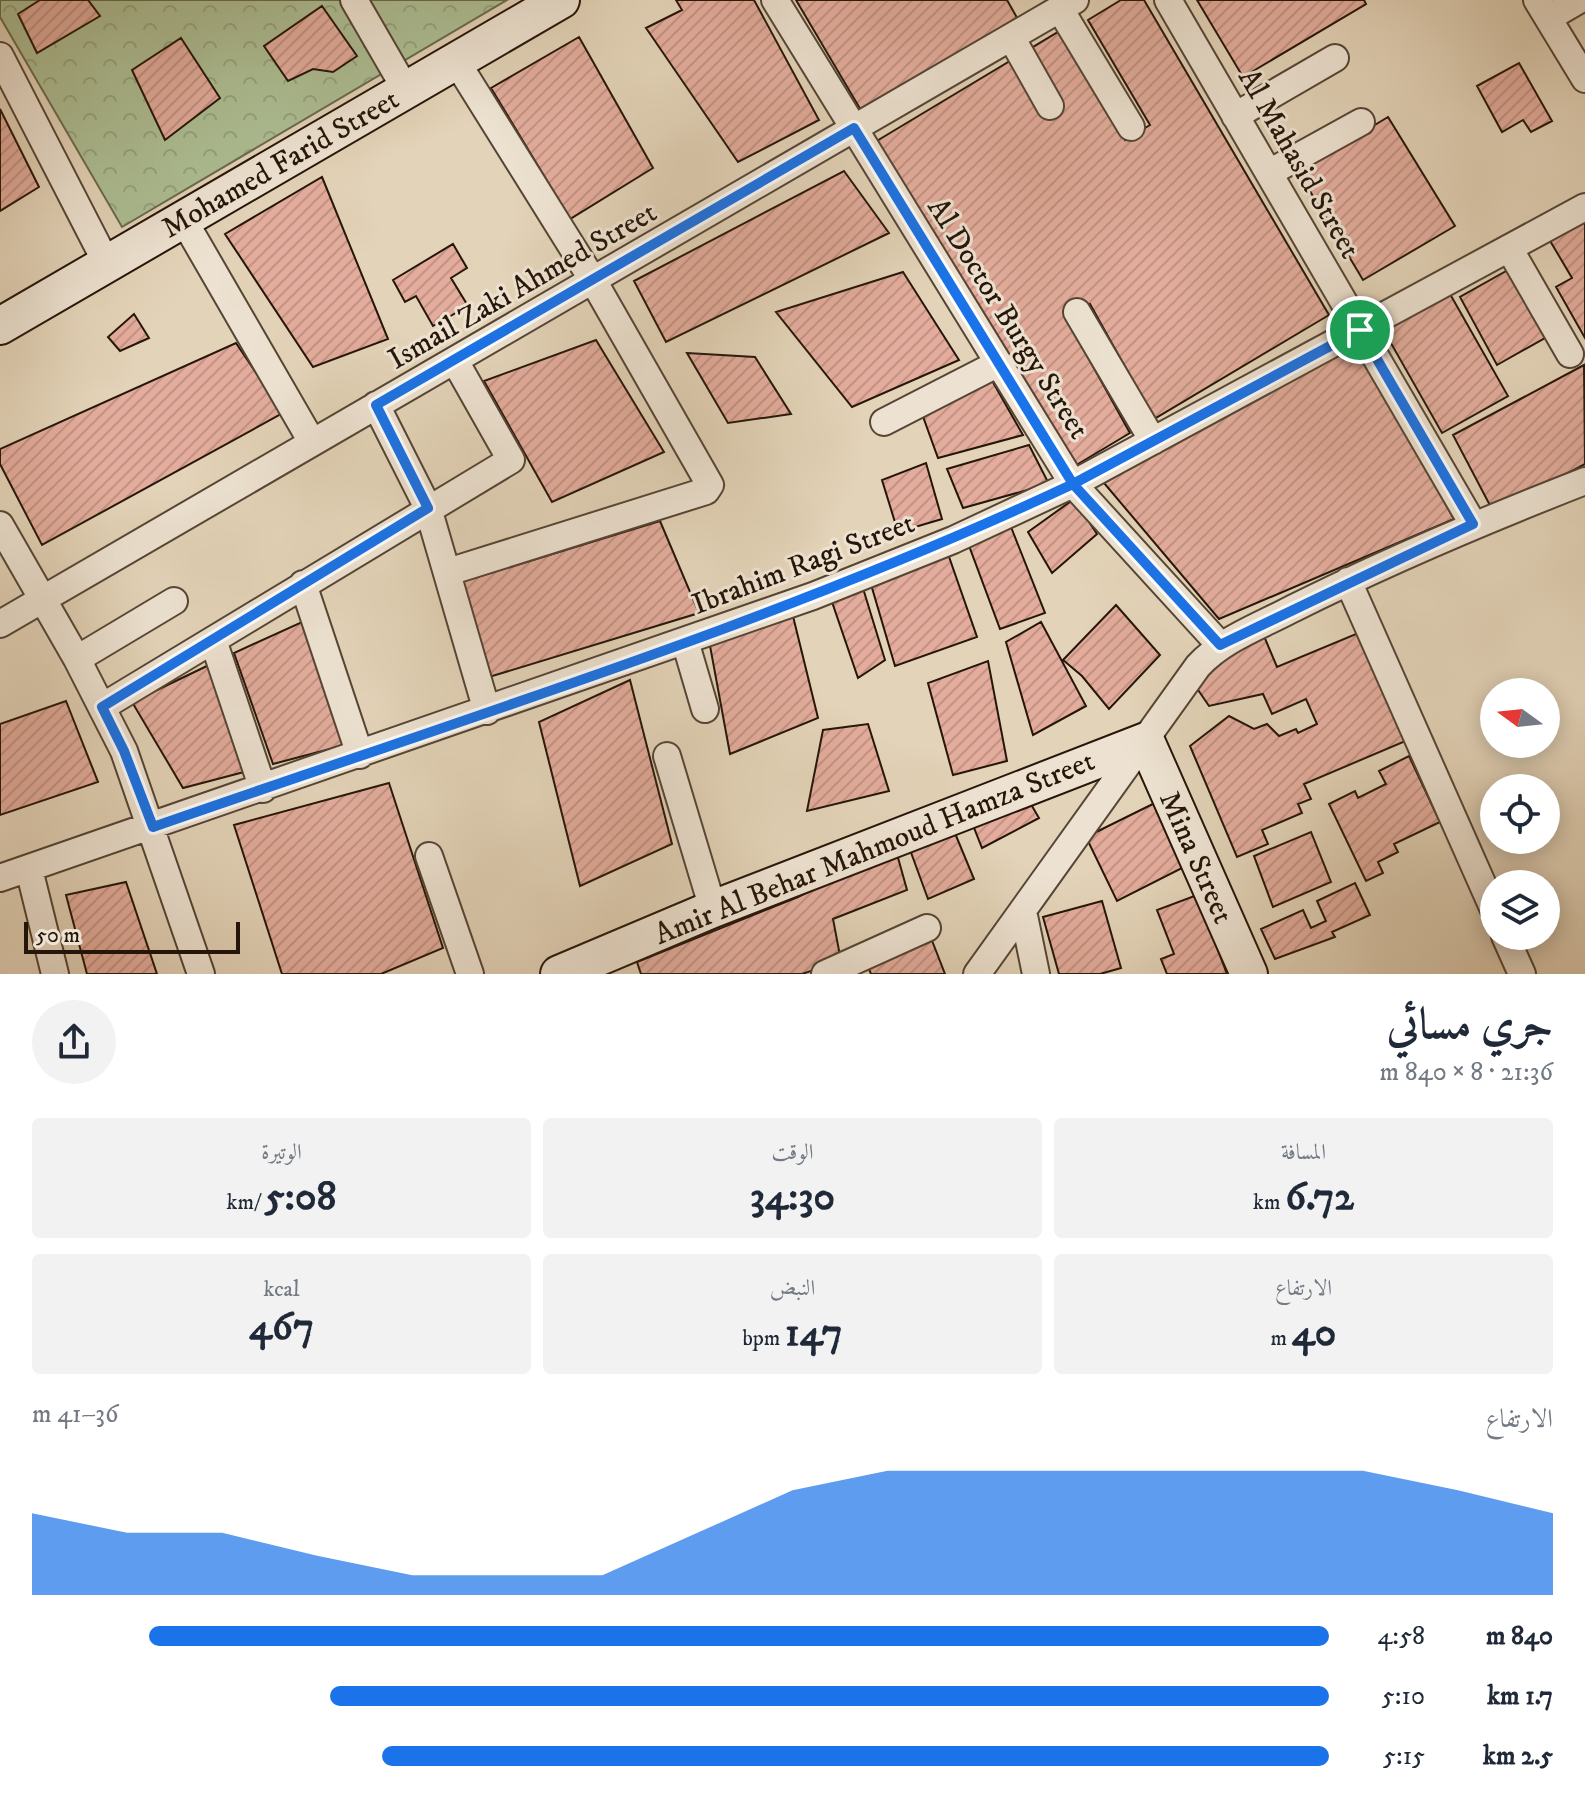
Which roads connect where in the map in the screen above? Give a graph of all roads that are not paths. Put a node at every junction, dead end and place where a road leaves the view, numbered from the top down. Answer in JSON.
{"nodes":[{"id":1,"x":354,"y":0,"type":"edge"},
{"id":2,"x":561,"y":0,"type":"edge"},
{"id":3,"x":775,"y":0,"type":"edge"},
{"id":4,"x":1168,"y":0,"type":"edge"},
{"id":5,"x":1579,"y":0,"type":"edge"},
{"id":6,"x":1068,"y":4,"type":"edge"},
{"id":7,"x":1542,"y":9,"type":"edge"},
{"id":8,"x":1011,"y":37,"type":"junction"},
{"id":9,"x":0,"y":56,"type":"edge"},
{"id":10,"x":1335,"y":58,"type":"dead end"},
{"id":11,"x":456,"y":61,"type":"junction"},
{"id":12,"x":1585,"y":79,"type":"edge"},
{"id":13,"x":406,"y":90,"type":"junction"},
{"id":14,"x":1050,"y":106,"type":"dead end"},
{"id":15,"x":1235,"y":116,"type":"junction"},
{"id":16,"x":1361,"y":122,"type":"dead end"},
{"id":17,"x":1131,"y":127,"type":"dead end"},
{"id":18,"x":854,"y":128,"type":"junction"},
{"id":19,"x":1269,"y":173,"type":"junction"},
{"id":20,"x":1585,"y":207,"type":"edge"},
{"id":21,"x":183,"y":219,"type":"junction"},
{"id":22,"x":1509,"y":248,"type":"junction"},
{"id":23,"x":106,"y":262,"type":"junction"},
{"id":24,"x":594,"y":282,"type":"junction"},
{"id":25,"x":1077,"y":312,"type":"dead end"},
{"id":26,"x":0,"y":326,"type":"edge"},
{"id":27,"x":1360,"y":330,"type":"junction"},
{"id":28,"x":1570,"y":354,"type":"dead end"},
{"id":29,"x":455,"y":361,"type":"junction"},
{"id":30,"x":999,"y":363,"type":"junction"},
{"id":31,"x":376,"y":405,"type":"junction"},
{"id":32,"x":884,"y":422,"type":"dead end"},
{"id":33,"x":1153,"y":441,"type":"junction"},
{"id":34,"x":312,"y":442,"type":"junction"},
{"id":35,"x":1585,"y":481,"type":"edge"},
{"id":36,"x":1073,"y":484,"type":"junction"},
{"id":37,"x":428,"y":508,"type":"junction"},
{"id":38,"x":1473,"y":524,"type":"junction"},
{"id":39,"x":0,"y":525,"type":"edge"},
{"id":40,"x":448,"y":572,"type":"junction"},
{"id":41,"x":1348,"y":581,"type":"junction"},
{"id":42,"x":303,"y":584,"type":"junction"},
{"id":43,"x":43,"y":598,"type":"junction"},
{"id":44,"x":174,"y":601,"type":"dead end"},
{"id":45,"x":0,"y":624,"type":"edge"},
{"id":46,"x":213,"y":640,"type":"junction"},
{"id":47,"x":685,"y":641,"type":"junction"},
{"id":48,"x":1220,"y":645,"type":"junction"},
{"id":49,"x":77,"y":659,"type":"junction"},
{"id":50,"x":102,"y":707,"type":"junction"},
{"id":51,"x":705,"y":709,"type":"dead end"},
{"id":52,"x":487,"y":711,"type":"junction"},
{"id":53,"x":1146,"y":741,"type":"junction"},
{"id":54,"x":360,"y":755,"type":"junction"},
{"id":55,"x":667,"y":756,"type":"dead end"},
{"id":56,"x":263,"y":789,"type":"junction"},
{"id":57,"x":153,"y":827,"type":"junction"},
{"id":58,"x":429,"y":856,"type":"dead end"},
{"id":59,"x":29,"y":869,"type":"junction"},
{"id":60,"x":0,"y":878,"type":"edge"},
{"id":61,"x":1480,"y":878,"type":"edge"},
{"id":62,"x":713,"y":909,"type":"junction"},
{"id":63,"x":1023,"y":911,"type":"junction"},
{"id":64,"x":927,"y":928,"type":"dead end"},
{"id":65,"x":1511,"y":950,"type":"edge"},
{"id":66,"x":862,"y":967,"type":"edge"},
{"id":67,"x":55,"y":974,"type":"edge"},
{"id":68,"x":201,"y":974,"type":"edge"},
{"id":69,"x":470,"y":974,"type":"edge"},
{"id":70,"x":559,"y":974,"type":"edge"},
{"id":71,"x":825,"y":974,"type":"edge"},
{"id":72,"x":977,"y":974,"type":"edge"},
{"id":73,"x":1036,"y":974,"type":"edge"},
{"id":74,"x":1249,"y":974,"type":"edge"},
{"id":75,"x":1522,"y":974,"type":"edge"}],
"edges":[{"from":1,"to":13,"type":"street"},
{"from":2,"to":11,"type":"street","name":"Mohamed Farid Street"},
{"from":3,"to":18,"type":"street","name":"Al Doctor Burgy Street"},
{"from":4,"to":15,"type":"street","name":"Al Mahasid Street"},
{"from":5,"to":7,"type":"street"},
{"from":6,"to":8,"type":"street","name":"Ismail Zaki Ahmed Street"},
{"from":6,"to":17,"type":"street"},
{"from":7,"to":12,"type":"street"},
{"from":8,"to":14,"type":"street"},
{"from":8,"to":18,"type":"street","name":"Ismail Zaki Ahmed Street"},
{"from":9,"to":23,"type":"street"},
{"from":10,"to":15,"type":"street"},
{"from":11,"to":13,"type":"street","name":"Mohamed Farid Street"},
{"from":11,"to":24,"type":"street"},
{"from":13,"to":21,"type":"street","name":"Mohamed Farid Street"},
{"from":15,"to":19,"type":"street","name":"Al Mahasid Street"},
{"from":16,"to":19,"type":"street"},
{"from":18,"to":24,"type":"street","name":"Ismail Zaki Ahmed Street"},
{"from":18,"to":30,"type":"street","name":"Al Doctor Burgy Street"},
{"from":19,"to":27,"type":"street","name":"Al Mahasid Street"},
{"from":20,"to":22,"type":"street","name":"Ibrahim Ragi Street"},
{"from":21,"to":23,"type":"street","name":"Mohamed Farid Street"},
{"from":21,"to":34,"type":"street"},
{"from":22,"to":27,"type":"street","name":"Ibrahim Ragi Street"},
{"from":22,"to":28,"type":"street"},
{"from":23,"to":26,"type":"street","name":"Mohamed Farid Street"},
{"from":24,"to":29,"type":"street","name":"Ismail Zaki Ahmed Street"},
{"from":24,"to":40,"type":"street"},
{"from":25,"to":33,"type":"street"},
{"from":27,"to":33,"type":"street","name":"Ibrahim Ragi Street"},
{"from":27,"to":38,"type":"street","name":"Al Mahasid Street"},
{"from":29,"to":31,"type":"street","name":"Ismail Zaki Ahmed Street"},
{"from":29,"to":37,"type":"street"},
{"from":30,"to":32,"type":"street"},
{"from":30,"to":36,"type":"street","name":"Al Doctor Burgy Street"},
{"from":31,"to":34,"type":"street","name":"Ismail Zaki Ahmed Street"},
{"from":31,"to":37,"type":"street"},
{"from":33,"to":36,"type":"street","name":"Ibrahim Ragi Street"},
{"from":34,"to":43,"type":"street","name":"Ismail Zaki Ahmed Street"},
{"from":35,"to":38,"type":"street"},
{"from":36,"to":47,"type":"street","name":"Ibrahim Ragi Street"},
{"from":36,"to":48,"type":"street","name":"Al Doctor Burgy Street"},
{"from":37,"to":40,"type":"street"},
{"from":37,"to":42,"type":"street"},
{"from":38,"to":41,"type":"street"},
{"from":39,"to":43,"type":"street"},
{"from":40,"to":52,"type":"street"},
{"from":41,"to":48,"type":"street"},
{"from":41,"to":61,"type":"street"},
{"from":42,"to":46,"type":"street"},
{"from":42,"to":54,"type":"street"},
{"from":43,"to":45,"type":"street","name":"Ismail Zaki Ahmed Street"},
{"from":43,"to":49,"type":"street"},
{"from":44,"to":49,"type":"street"},
{"from":46,"to":50,"type":"street"},
{"from":46,"to":56,"type":"street"},
{"from":47,"to":51,"type":"street"},
{"from":47,"to":52,"type":"street","name":"Ibrahim Ragi Street"},
{"from":48,"to":53,"type":"street"},
{"from":49,"to":50,"type":"street"},
{"from":50,"to":57,"type":"street"},
{"from":52,"to":54,"type":"street","name":"Ibrahim Ragi Street"},
{"from":53,"to":62,"type":"street","name":"Amir Al Behar Mahmoud Hamza Street"},
{"from":53,"to":63,"type":"street"},
{"from":53,"to":74,"type":"street","name":"Mina Street"},
{"from":54,"to":56,"type":"street","name":"Ibrahim Ragi Street"},
{"from":55,"to":62,"type":"street"},
{"from":56,"to":57,"type":"street","name":"Ibrahim Ragi Street"},
{"from":57,"to":59,"type":"street","name":"Ibrahim Ragi Street"},
{"from":57,"to":68,"type":"street"},
{"from":58,"to":69,"type":"street"},
{"from":59,"to":60,"type":"street","name":"Ibrahim Ragi Street"},
{"from":59,"to":67,"type":"street"},
{"from":62,"to":70,"type":"street","name":"Amir Al Behar Mahmoud Hamza Street"},
{"from":63,"to":72,"type":"street"},
{"from":63,"to":73,"type":"street"},
{"from":64,"to":66,"type":"street"},
{"from":65,"to":75,"type":"street"},
{"from":66,"to":71,"type":"street"}]}
